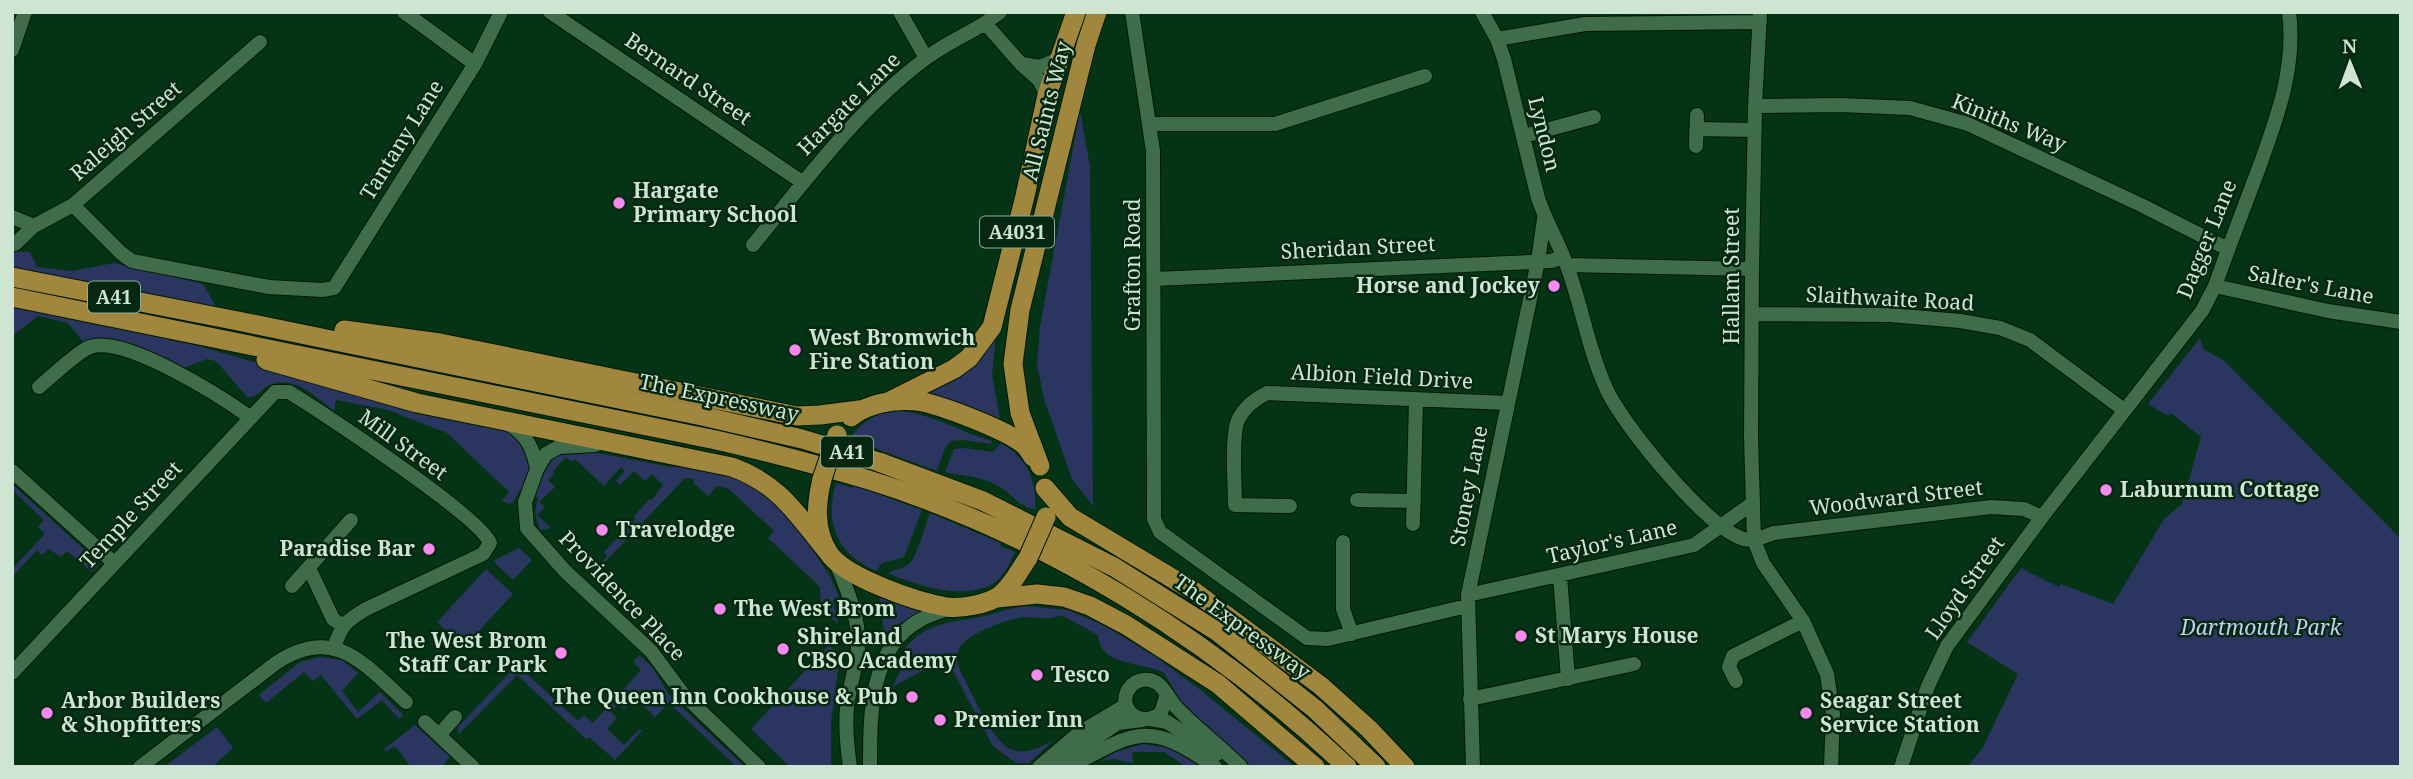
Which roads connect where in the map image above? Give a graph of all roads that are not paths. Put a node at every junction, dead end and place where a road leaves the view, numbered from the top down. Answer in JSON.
{"nodes":[{"id":1,"x":25,"y":12,"type":"edge"},
{"id":2,"x":404,"y":12,"type":"edge"},
{"id":3,"x":501,"y":12,"type":"edge"},
{"id":4,"x":550,"y":12,"type":"edge"},
{"id":5,"x":900,"y":12,"type":"edge"},
{"id":6,"x":1000,"y":12,"type":"edge"},
{"id":7,"x":1076,"y":12,"type":"edge"},
{"id":8,"x":1097,"y":12,"type":"edge"},
{"id":9,"x":1132,"y":12,"type":"edge"},
{"id":10,"x":1482,"y":12,"type":"edge"},
{"id":11,"x":2289,"y":12,"type":"edge"},
{"id":12,"x":1760,"y":17,"type":"edge"},
{"id":13,"x":985,"y":23,"type":"junction"},
{"id":14,"x":1497,"y":39,"type":"junction"},
{"id":15,"x":260,"y":42,"type":"dead end"},
{"id":16,"x":12,"y":50,"type":"edge"},
{"id":17,"x":926,"y":58,"type":"junction"},
{"id":18,"x":1059,"y":59,"type":"junction"},
{"id":19,"x":476,"y":61,"type":"junction"},
{"id":20,"x":1021,"y":64,"type":"junction"},
{"id":21,"x":1425,"y":76,"type":"dead end"},
{"id":22,"x":1047,"y":95,"type":"junction"},
{"id":23,"x":1755,"y":106,"type":"junction"},
{"id":24,"x":1594,"y":117,"type":"dead end"},
{"id":25,"x":1150,"y":124,"type":"junction"},
{"id":26,"x":1755,"y":130,"type":"junction"},
{"id":27,"x":1524,"y":136,"type":"junction"},
{"id":28,"x":1696,"y":146,"type":"dead end"},
{"id":29,"x":802,"y":182,"type":"junction"},
{"id":30,"x":73,"y":205,"type":"junction"},
{"id":31,"x":12,"y":217,"type":"edge"},
{"id":32,"x":1545,"y":218,"type":"junction"},
{"id":33,"x":34,"y":226,"type":"junction"},
{"id":34,"x":15,"y":244,"type":"dead end"},
{"id":35,"x":753,"y":245,"type":"dead end"},
{"id":36,"x":2228,"y":250,"type":"junction"},
{"id":37,"x":1538,"y":261,"type":"junction"},
{"id":38,"x":1565,"y":261,"type":"junction"},
{"id":39,"x":1752,"y":268,"type":"junction"},
{"id":40,"x":12,"y":277,"type":"edge"},
{"id":41,"x":1155,"y":279,"type":"junction"},
{"id":42,"x":2215,"y":286,"type":"junction"},
{"id":43,"x":12,"y":297,"type":"edge"},
{"id":44,"x":1754,"y":314,"type":"junction"},
{"id":45,"x":226,"y":318,"type":"junction"},
{"id":46,"x":2401,"y":322,"type":"edge"},
{"id":47,"x":215,"y":341,"type":"junction"},
{"id":48,"x":39,"y":387,"type":"dead end"},
{"id":49,"x":284,"y":391,"type":"joint"},
{"id":50,"x":1416,"y":400,"type":"junction"},
{"id":51,"x":890,"y":401,"type":"junction"},
{"id":52,"x":1507,"y":403,"type":"junction"},
{"id":53,"x":859,"y":410,"type":"junction"},
{"id":54,"x":2124,"y":410,"type":"junction"},
{"id":55,"x":251,"y":418,"type":"junction"},
{"id":56,"x":502,"y":421,"type":"junction"},
{"id":57,"x":619,"y":444,"type":"junction"},
{"id":58,"x":1040,"y":466,"type":"junction"},
{"id":59,"x":537,"y":469,"type":"junction"},
{"id":60,"x":12,"y":471,"type":"edge"},
{"id":61,"x":1045,"y":488,"type":"junction"},
{"id":62,"x":1357,"y":500,"type":"dead end"},
{"id":63,"x":1414,"y":501,"type":"junction"},
{"id":64,"x":1753,"y":503,"type":"junction"},
{"id":65,"x":1290,"y":506,"type":"dead end"},
{"id":66,"x":2042,"y":517,"type":"junction"},
{"id":67,"x":1154,"y":519,"type":"joint"},
{"id":68,"x":351,"y":520,"type":"dead end"},
{"id":69,"x":1413,"y":524,"type":"dead end"},
{"id":70,"x":1722,"y":526,"type":"junction"},
{"id":71,"x":1754,"y":540,"type":"junction"},
{"id":72,"x":1348,"y":548,"type":"dead end"},
{"id":73,"x":832,"y":558,"type":"junction"},
{"id":74,"x":114,"y":563,"type":"junction"},
{"id":75,"x":309,"y":568,"type":"junction"},
{"id":76,"x":1560,"y":576,"type":"junction"},
{"id":77,"x":292,"y":586,"type":"dead end"},
{"id":78,"x":997,"y":597,"type":"junction"},
{"id":79,"x":1467,"y":600,"type":"junction"},
{"id":80,"x":950,"y":608,"type":"junction"},
{"id":81,"x":1803,"y":621,"type":"junction"},
{"id":82,"x":343,"y":626,"type":"junction"},
{"id":83,"x":1352,"y":634,"type":"junction"},
{"id":84,"x":334,"y":648,"type":"junction"},
{"id":85,"x":1634,"y":664,"type":"dead end"},
{"id":86,"x":13,"y":672,"type":"edge"},
{"id":87,"x":1568,"y":679,"type":"junction"},
{"id":88,"x":1736,"y":681,"type":"dead end"},
{"id":89,"x":1166,"y":697,"type":"junction"},
{"id":90,"x":1470,"y":699,"type":"junction"},
{"id":91,"x":406,"y":702,"type":"dead end"},
{"id":92,"x":1126,"y":705,"type":"junction"},
{"id":93,"x":455,"y":717,"type":"dead end"},
{"id":94,"x":1148,"y":720,"type":"junction"},
{"id":95,"x":425,"y":722,"type":"dead end"},
{"id":96,"x":439,"y":735,"type":"junction"},
{"id":97,"x":846,"y":743,"type":"junction"},
{"id":98,"x":141,"y":767,"type":"edge"},
{"id":99,"x":473,"y":767,"type":"edge"},
{"id":100,"x":759,"y":767,"type":"edge"},
{"id":101,"x":843,"y":767,"type":"edge"},
{"id":102,"x":850,"y":767,"type":"edge"},
{"id":103,"x":870,"y":767,"type":"edge"},
{"id":104,"x":1039,"y":767,"type":"edge"},
{"id":105,"x":1059,"y":767,"type":"edge"},
{"id":106,"x":1070,"y":767,"type":"edge"},
{"id":107,"x":1215,"y":767,"type":"edge"},
{"id":108,"x":1235,"y":767,"type":"edge"},
{"id":109,"x":1241,"y":767,"type":"edge"},
{"id":110,"x":1315,"y":767,"type":"edge"},
{"id":111,"x":1347,"y":767,"type":"edge"},
{"id":112,"x":1376,"y":767,"type":"edge"},
{"id":113,"x":1405,"y":767,"type":"edge"},
{"id":114,"x":1473,"y":767,"type":"edge"},
{"id":115,"x":1830,"y":767,"type":"edge"},
{"id":116,"x":1901,"y":767,"type":"edge"}],
"edges":[{"from":1,"to":16,"type":"street"},
{"from":2,"to":19,"type":"street"},
{"from":3,"to":19,"type":"street","name":"Tantany Lane"},
{"from":4,"to":29,"type":"street","name":"Bernard Street"},
{"from":5,"to":17,"type":"street"},
{"from":6,"to":13,"type":"street","name":"Hargate Lane"},
{"from":7,"to":18,"type":"highway","name":"All Saints Way","number":"A4031"},
{"from":8,"to":58,"type":"highway","name":"All Saints Way","number":"A4031"},
{"from":9,"to":25,"type":"street","name":"Grafton Road"},
{"from":10,"to":14,"type":"street","name":"Lyndon"},
{"from":11,"to":36,"type":"street","name":"Dagger Lane"},
{"from":12,"to":14,"type":"street"},
{"from":12,"to":23,"type":"street","name":"Hallam Street"},
{"from":13,"to":17,"type":"street","name":"Hargate Lane"},
{"from":13,"to":20,"type":"street"},
{"from":14,"to":27,"type":"street","name":"Lyndon"},
{"from":15,"to":30,"type":"street","name":"Raleigh Street"},
{"from":17,"to":29,"type":"street","name":"Hargate Lane"},
{"from":18,"to":20,"type":"street"},
{"from":18,"to":22,"type":"highway","name":"All Saints Way","number":"A4031"},
{"from":19,"to":30,"type":"street","name":"Tantany Lane"},
{"from":20,"to":22,"type":"street"},
{"from":21,"to":25,"type":"street"},
{"from":22,"to":51,"type":"highway","name":"All Saints Way","number":"A4031"},
{"from":23,"to":26,"type":"street","name":"Hallam Street"},
{"from":23,"to":36,"type":"street","name":"Kiniths Way"},
{"from":24,"to":27,"type":"street"},
{"from":25,"to":41,"type":"street","name":"Grafton Road"},
{"from":26,"to":28,"type":"street"},
{"from":26,"to":39,"type":"street","name":"Hallam Street"},
{"from":27,"to":32,"type":"street","name":"Lyndon"},
{"from":29,"to":35,"type":"street","name":"Hargate Lane"},
{"from":30,"to":33,"type":"street","name":"Raleigh Street"},
{"from":31,"to":33,"type":"street"},
{"from":32,"to":37,"type":"street","name":"Stoney Lane"},
{"from":32,"to":38,"type":"street","name":"Lyndon"},
{"from":33,"to":34,"type":"street","name":"Raleigh Street"},
{"from":36,"to":42,"type":"street","name":"Dagger Lane"},
{"from":37,"to":38,"type":"street","name":"Sheridan Street"},
{"from":37,"to":41,"type":"street","name":"Sheridan Street"},
{"from":37,"to":52,"type":"street","name":"Stoney Lane"},
{"from":38,"to":39,"type":"street","name":"Sheridan Street"},
{"from":38,"to":70,"type":"street","name":"Lyndon"},
{"from":39,"to":44,"type":"street","name":"Hallam Street"},
{"from":40,"to":45,"type":"highway","name":"The Expressway","number":"A41"},
{"from":41,"to":67,"type":"street","name":"Grafton Road"},
{"from":42,"to":46,"type":"street","name":"Salter's Lane"},
{"from":42,"to":54,"type":"street","name":"Dagger Lane"},
{"from":43,"to":47,"type":"highway","number":"A41"},
{"from":44,"to":54,"type":"street","name":"Slaithwaite Road"},
{"from":44,"to":64,"type":"street","name":"Hallam Street"},
{"from":45,"to":53,"type":"highway","number":"A41"},
{"from":45,"to":112,"type":"highway","name":"The Expressway","number":"A41"},
{"from":47,"to":56,"type":"highway","number":"A41"},
{"from":47,"to":111,"type":"highway","name":"The Expressway","number":"A41"},
{"from":48,"to":55,"type":"street"},
{"from":49,"to":55,"type":"street","name":"Temple Street"},
{"from":49,"to":82,"type":"street","name":"Mill Street"},
{"from":50,"to":52,"type":"street","name":"Albion Field Drive"},
{"from":50,"to":63,"type":"street"},
{"from":50,"to":65,"type":"street","name":"Albion Field Drive"},
{"from":51,"to":53,"type":"highway","number":"A4031"},
{"from":51,"to":58,"type":"highway","number":"A4031"},
{"from":52,"to":79,"type":"street","name":"Stoney Lane"},
{"from":53,"to":73,"type":"highway","bridge":true},
{"from":54,"to":66,"type":"street","name":"Dagger Lane"},
{"from":55,"to":74,"type":"street","name":"Temple Street"},
{"from":56,"to":57,"type":"highway","number":"A41"},
{"from":56,"to":59,"type":"street"},
{"from":57,"to":59,"type":"street"},
{"from":57,"to":73,"type":"highway","number":"A41"},
{"from":58,"to":61,"type":"highway","number":"A4031"},
{"from":59,"to":100,"type":"street","name":"Providence Place"},
{"from":60,"to":74,"type":"street"},
{"from":61,"to":78,"type":"highway","number":"A4031","bridge":true},
{"from":61,"to":113,"type":"highway"},
{"from":62,"to":63,"type":"street"},
{"from":63,"to":69,"type":"street"},
{"from":64,"to":70,"type":"street","name":"Taylor's Lane"},
{"from":64,"to":71,"type":"street","name":"Hallam Street"},
{"from":66,"to":71,"type":"street","name":"Woodward Street"},
{"from":66,"to":116,"type":"street","name":"Lloyd Street"},
{"from":67,"to":83,"type":"street","name":"Taylor's Lane"},
{"from":68,"to":75,"type":"street"},
{"from":70,"to":71,"type":"street"},
{"from":70,"to":76,"type":"street","name":"Taylor's Lane"},
{"from":71,"to":81,"type":"street"},
{"from":72,"to":83,"type":"street"},
{"from":73,"to":80,"type":"highway"},
{"from":73,"to":97,"type":"street"},
{"from":74,"to":86,"type":"street","name":"Temple Street"},
{"from":75,"to":77,"type":"street"},
{"from":75,"to":82,"type":"street"},
{"from":76,"to":79,"type":"street","name":"Taylor's Lane"},
{"from":76,"to":87,"type":"street"},
{"from":78,"to":80,"type":"highway"},
{"from":78,"to":110,"type":"highway"},
{"from":79,"to":83,"type":"street","name":"Taylor's Lane"},
{"from":79,"to":90,"type":"street","name":"Stoney Lane"},
{"from":80,"to":103,"type":"street"},
{"from":81,"to":88,"type":"street"},
{"from":81,"to":115,"type":"street"},
{"from":82,"to":84,"type":"street"},
{"from":84,"to":91,"type":"street"},
{"from":84,"to":98,"type":"street"},
{"from":85,"to":87,"type":"street"},
{"from":87,"to":90,"type":"street"},
{"from":89,"to":92,"type":"street"},
{"from":89,"to":94,"type":"street"},
{"from":89,"to":109,"type":"street"},
{"from":90,"to":114,"type":"street","name":"Stoney Lane"},
{"from":92,"to":94,"type":"street"},
{"from":92,"to":104,"type":"street"},
{"from":93,"to":96,"type":"street"},
{"from":94,"to":105,"type":"street"},
{"from":94,"to":108,"type":"street"},
{"from":95,"to":96,"type":"street"},
{"from":96,"to":99,"type":"street"},
{"from":97,"to":101,"type":"street"},
{"from":97,"to":102,"type":"street"},
{"from":106,"to":107,"type":"street"}]}
